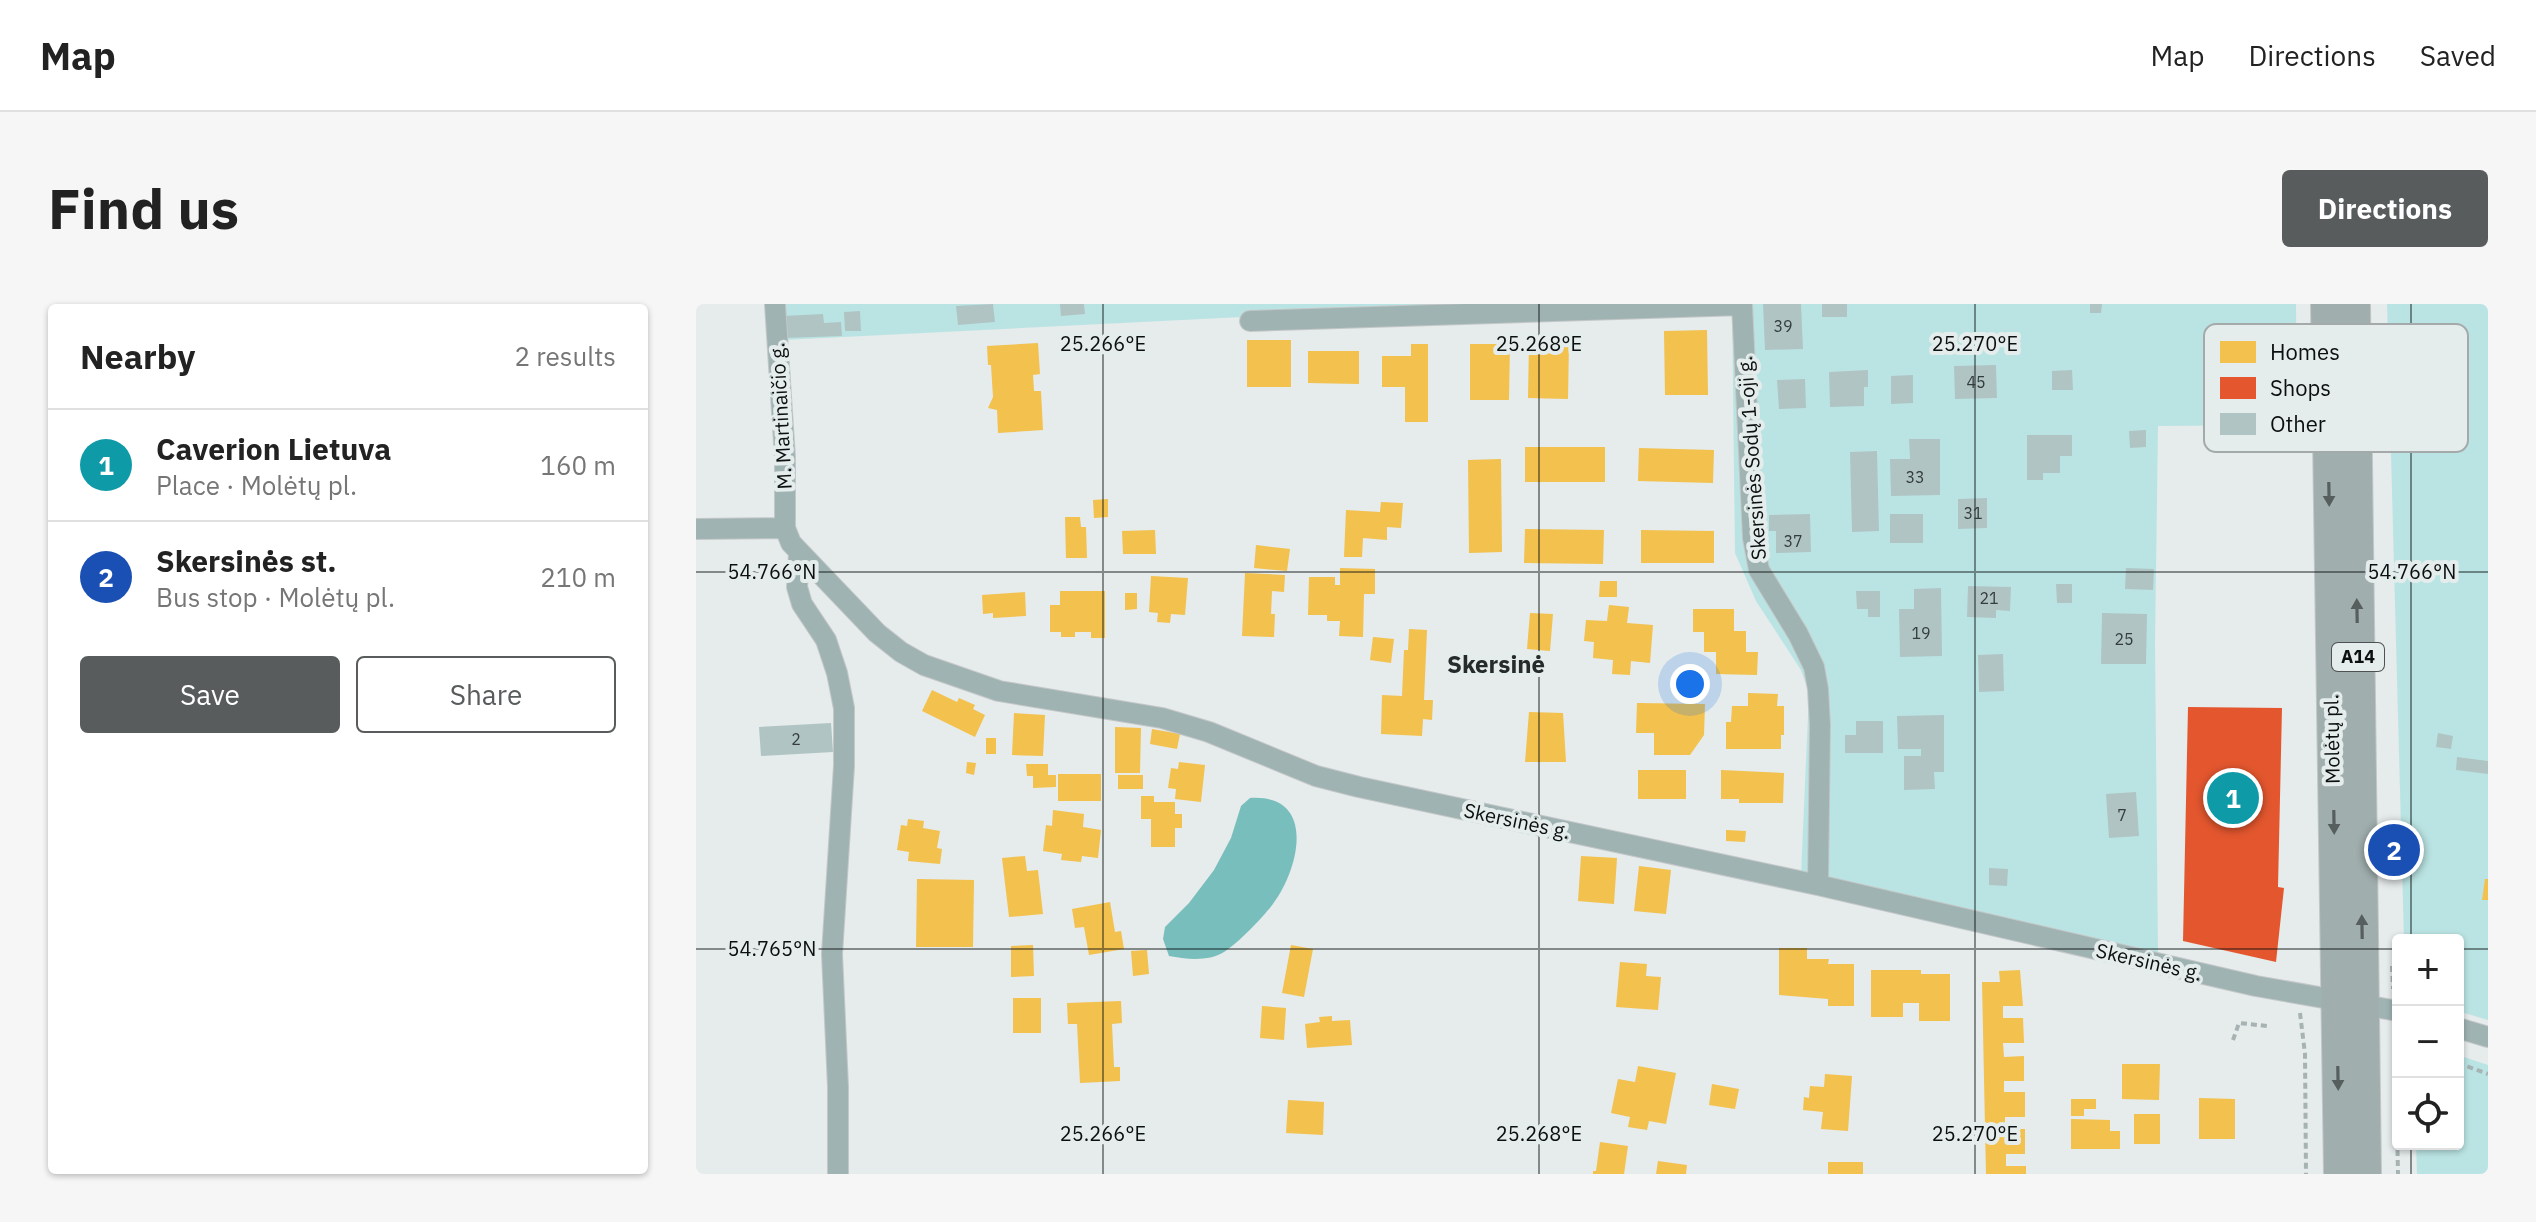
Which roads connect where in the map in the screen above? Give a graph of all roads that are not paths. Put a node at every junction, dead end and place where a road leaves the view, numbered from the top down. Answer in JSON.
{"nodes":[{"id":1,"x":775,"y":304,"type":"edge"},
{"id":2,"x":1742,"y":304,"type":"edge"},
{"id":3,"x":2327,"y":304,"type":"edge"},
{"id":4,"x":2354,"y":304,"type":"edge"},
{"id":5,"x":1250,"y":321,"type":"dead end"},
{"id":6,"x":2328,"y":324,"type":"edge"},
{"id":7,"x":2354,"y":324,"type":"edge"},
{"id":8,"x":2332,"y":452,"type":"edge"},
{"id":9,"x":2353,"y":452,"type":"edge"},
{"id":10,"x":785,"y":528,"type":"junction"},
{"id":11,"x":696,"y":529,"type":"edge"},
{"id":12,"x":799,"y":554,"type":"junction"},
{"id":13,"x":1818,"y":885,"type":"junction"},
{"id":14,"x":2350,"y":1002,"type":"junction"},
{"id":15,"x":2392,"y":1009,"type":"edge"},
{"id":16,"x":2464,"y":1030,"type":"edge"},
{"id":17,"x":2488,"y":1037,"type":"edge"},
{"id":18,"x":838,"y":1174,"type":"edge"},
{"id":19,"x":2340,"y":1174,"type":"edge"},
{"id":20,"x":2365,"y":1174,"type":"edge"}],
"edges":[{"from":1,"to":10,"type":"street","name":"M. Martinaičio g."},
{"from":2,"to":5,"type":"street"},
{"from":2,"to":13,"type":"street","name":"Skersinės Sodų 1-oji g."},
{"from":3,"to":6,"type":"highway","name":"Molėtų pl.","number":"A14","one_way":true},
{"from":7,"to":4,"type":"highway","name":"Molėtų pl.","number":"A14","one_way":true},
{"from":8,"to":14,"type":"highway","name":"Molėtų pl.","number":"A14","one_way":true},
{"from":14,"to":9,"type":"highway","name":"Molėtų pl.","number":"A14","one_way":true},
{"from":10,"to":11,"type":"street"},
{"from":10,"to":12,"type":"street","name":"Skersinės g."},
{"from":12,"to":13,"type":"street","name":"Skersinės g."},
{"from":12,"to":18,"type":"street"},
{"from":13,"to":14,"type":"street","name":"Skersinės g."},
{"from":14,"to":15,"type":"street","name":"Skersinės g."},
{"from":14,"to":19,"type":"highway","name":"Molėtų pl.","number":"A14","one_way":true},
{"from":14,"to":20,"type":"highway","name":"Molėtų pl.","number":"A14"},
{"from":16,"to":17,"type":"street"}]}
